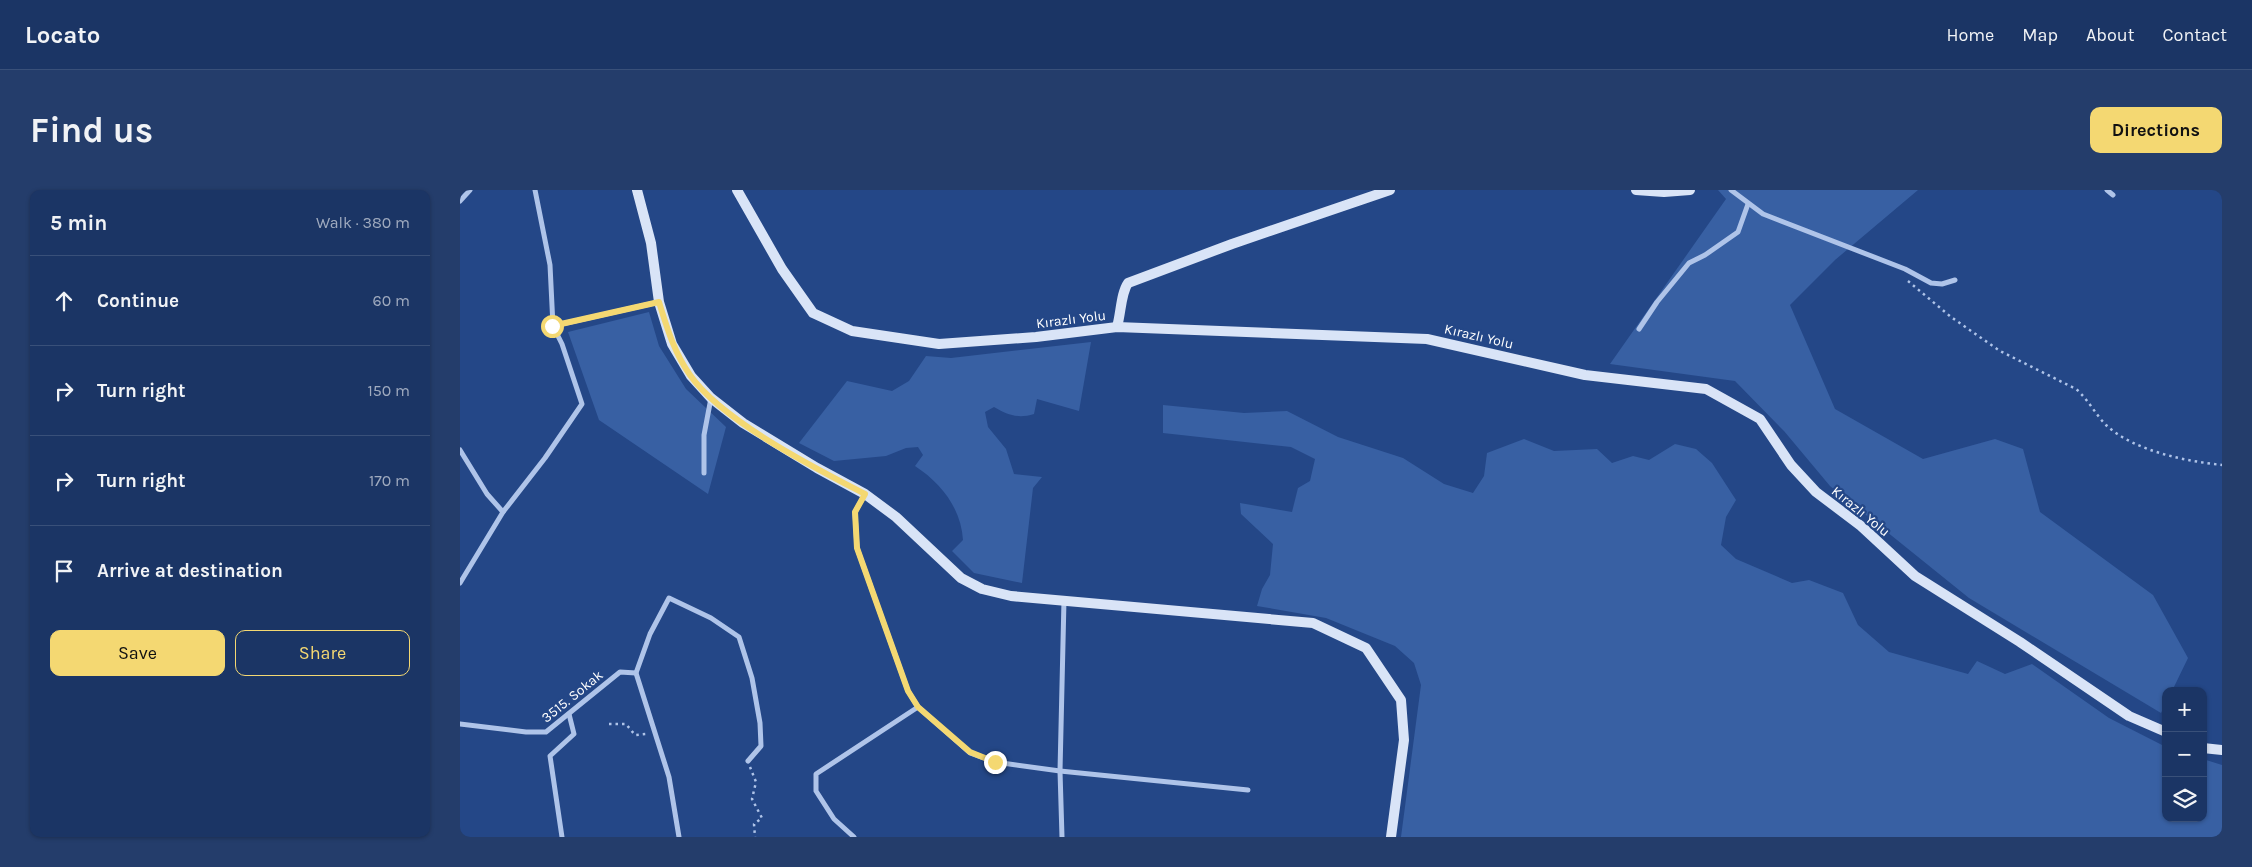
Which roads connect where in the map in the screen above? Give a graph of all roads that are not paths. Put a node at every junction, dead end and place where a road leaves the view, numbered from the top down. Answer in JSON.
{"nodes":[{"id":1,"x":470,"y":190,"type":"edge"},
{"id":2,"x":535,"y":190,"type":"edge"},
{"id":3,"x":637,"y":190,"type":"edge"},
{"id":4,"x":737,"y":190,"type":"edge"},
{"id":5,"x":1390,"y":190,"type":"edge"},
{"id":6,"x":1636,"y":190,"type":"edge"},
{"id":7,"x":1690,"y":190,"type":"edge"},
{"id":8,"x":1731,"y":190,"type":"edge"},
{"id":9,"x":2107,"y":190,"type":"edge"},
{"id":10,"x":2113,"y":195,"type":"dead end"},
{"id":11,"x":460,"y":201,"type":"edge"},
{"id":12,"x":1748,"y":204,"type":"junction"},
{"id":13,"x":1955,"y":280,"type":"dead end"},
{"id":14,"x":659,"y":302,"type":"junction"},
{"id":15,"x":552,"y":326,"type":"junction"},
{"id":16,"x":1117,"y":327,"type":"junction"},
{"id":17,"x":1640,"y":330,"type":"dead end"},
{"id":18,"x":711,"y":398,"type":"junction"},
{"id":19,"x":460,"y":450,"type":"edge"},
{"id":20,"x":704,"y":473,"type":"dead end"},
{"id":21,"x":865,"y":494,"type":"junction"},
{"id":22,"x":503,"y":512,"type":"junction"},
{"id":23,"x":460,"y":583,"type":"edge"},
{"id":24,"x":1064,"y":600,"type":"junction"},
{"id":25,"x":636,"y":673,"type":"junction"},
{"id":26,"x":918,"y":707,"type":"junction"},
{"id":27,"x":569,"y":714,"type":"junction"},
{"id":28,"x":460,"y":724,"type":"edge"},
{"id":29,"x":2162,"y":730,"type":"edge"},
{"id":30,"x":2207,"y":748,"type":"edge"},
{"id":31,"x":2222,"y":750,"type":"edge"},
{"id":32,"x":748,"y":761,"type":"road end"},
{"id":33,"x":1060,"y":771,"type":"junction"},
{"id":34,"x":1248,"y":790,"type":"dead end"},
{"id":35,"x":562,"y":837,"type":"edge"},
{"id":36,"x":679,"y":837,"type":"edge"},
{"id":37,"x":854,"y":837,"type":"edge"},
{"id":38,"x":1062,"y":837,"type":"edge"},
{"id":39,"x":1391,"y":837,"type":"edge"}],
"edges":[{"from":1,"to":11,"type":"street"},
{"from":2,"to":15,"type":"street"},
{"from":3,"to":14,"type":"street"},
{"from":4,"to":16,"type":"street","name":"Kırazlı Yolu"},
{"from":5,"to":16,"type":"street"},
{"from":6,"to":7,"type":"street"},
{"from":8,"to":12,"type":"street"},
{"from":9,"to":10,"type":"street"},
{"from":12,"to":13,"type":"street"},
{"from":12,"to":17,"type":"street"},
{"from":14,"to":15,"type":"street"},
{"from":14,"to":18,"type":"street"},
{"from":15,"to":22,"type":"street"},
{"from":16,"to":29,"type":"street","name":"Kırazlı Yolu"},
{"from":18,"to":20,"type":"street"},
{"from":18,"to":21,"type":"street"},
{"from":19,"to":22,"type":"street"},
{"from":21,"to":24,"type":"street"},
{"from":21,"to":26,"type":"street"},
{"from":22,"to":23,"type":"street"},
{"from":24,"to":33,"type":"street"},
{"from":24,"to":39,"type":"street"},
{"from":25,"to":27,"type":"street","name":"3515. Sokak"},
{"from":25,"to":32,"type":"street"},
{"from":25,"to":36,"type":"street"},
{"from":26,"to":33,"type":"street"},
{"from":26,"to":37,"type":"street"},
{"from":27,"to":28,"type":"street","name":"3515. Sokak"},
{"from":27,"to":35,"type":"street"},
{"from":30,"to":31,"type":"street"},
{"from":33,"to":34,"type":"street"},
{"from":33,"to":38,"type":"street"}]}
